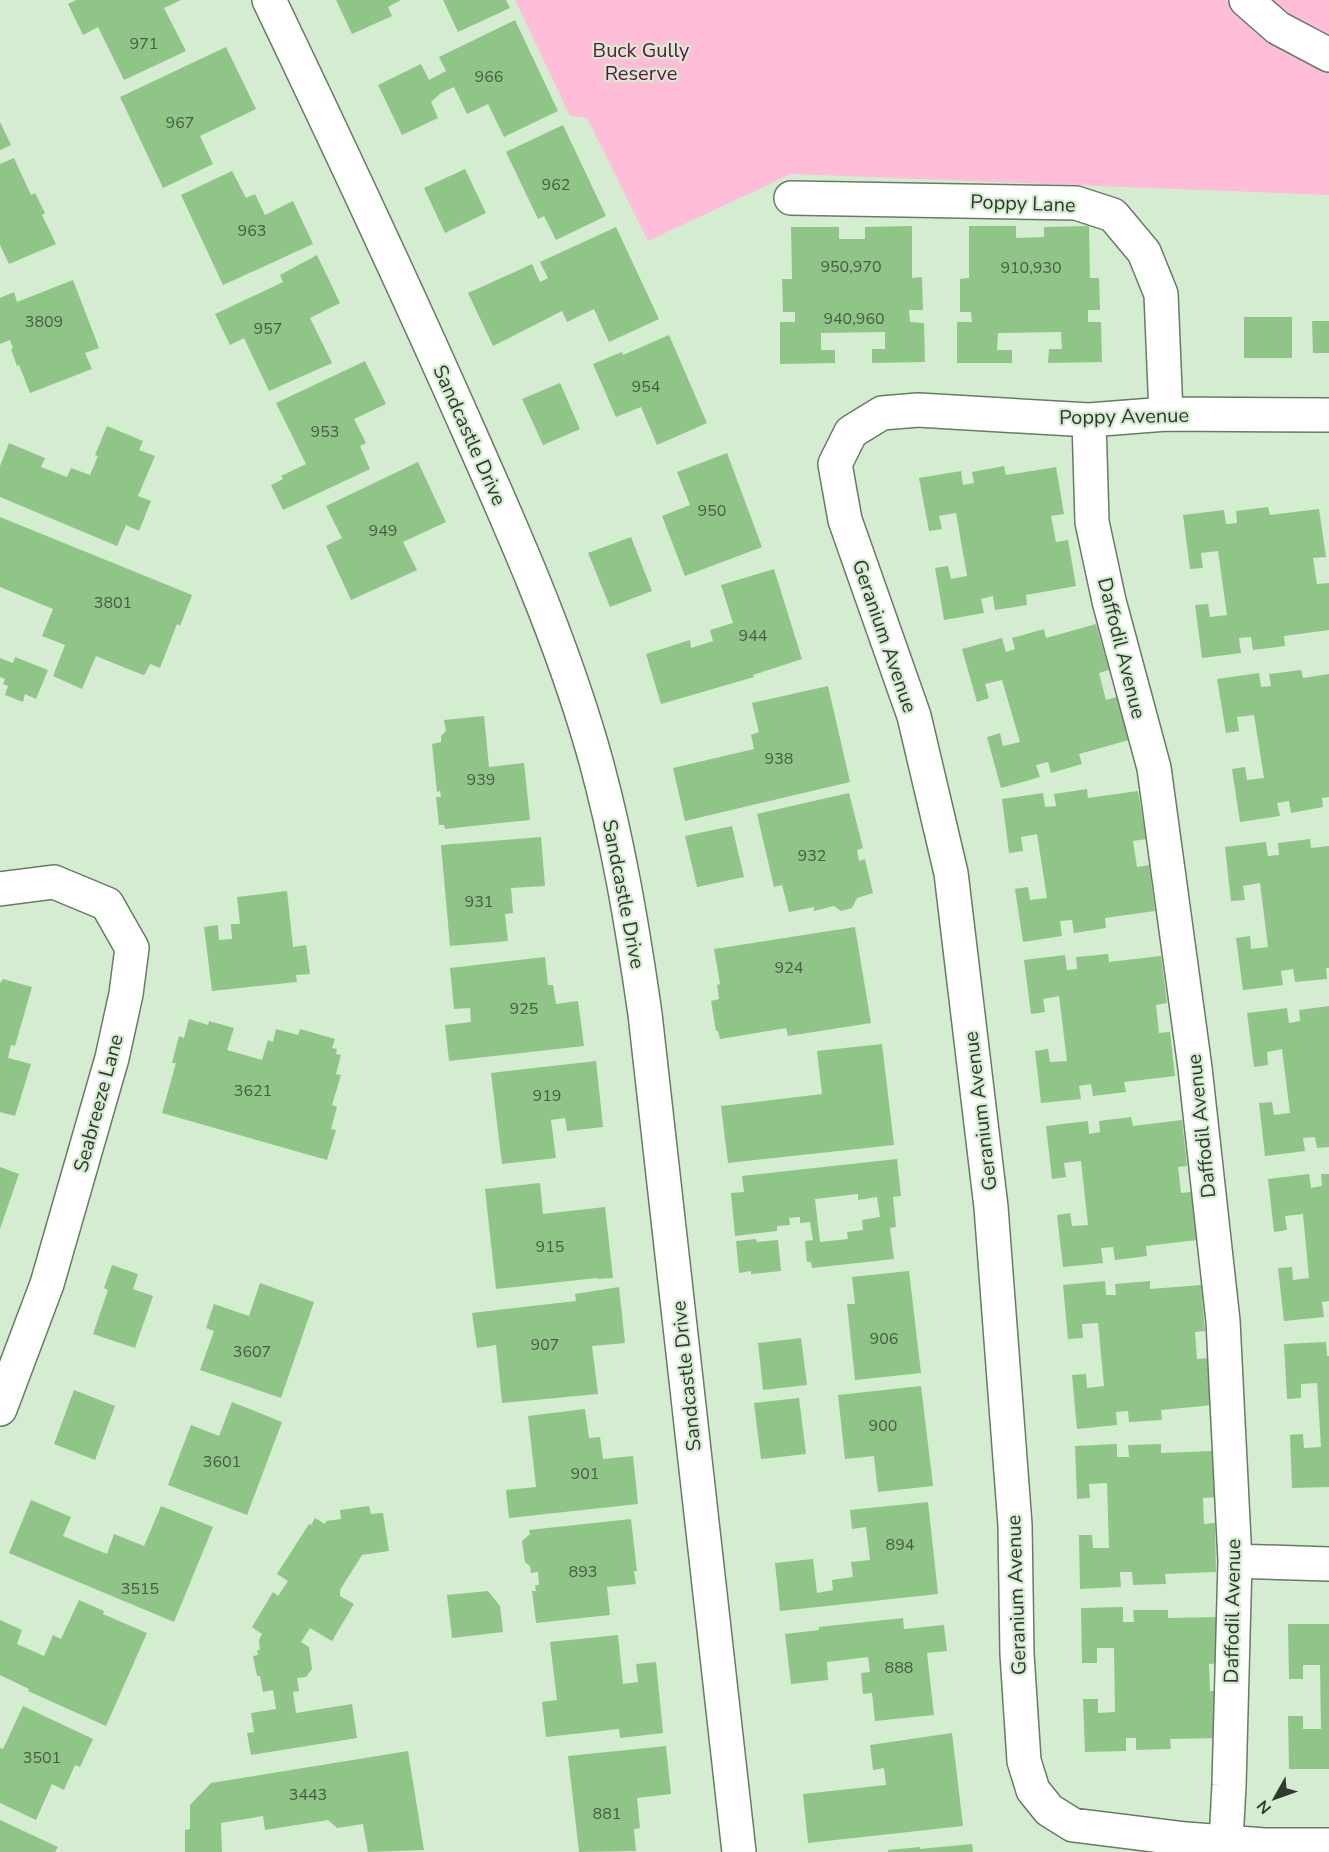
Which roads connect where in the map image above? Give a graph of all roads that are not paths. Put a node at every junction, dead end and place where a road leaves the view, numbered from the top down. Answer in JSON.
{"nodes":[{"id":1,"x":269,"y":0,"type":"edge"},
{"id":2,"x":1246,"y":0,"type":"edge"},
{"id":3,"x":1329,"y":55,"type":"edge"},
{"id":4,"x":790,"y":198,"type":"dead end"},
{"id":5,"x":918,"y":410,"type":"joint"},
{"id":6,"x":1166,"y":414,"type":"junction"},
{"id":7,"x":1329,"y":415,"type":"edge"},
{"id":8,"x":1089,"y":420,"type":"junction"},
{"id":9,"x":0,"y":889,"type":"edge"},
{"id":10,"x":0,"y":1409,"type":"edge"},
{"id":11,"x":1235,"y":1561,"type":"junction"},
{"id":12,"x":1329,"y":1564,"type":"edge"},
{"id":13,"x":1226,"y":1842,"type":"junction"},
{"id":14,"x":1329,"y":1845,"type":"edge"},
{"id":15,"x":739,"y":1852,"type":"edge"}],
"edges":[{"from":1,"to":15,"type":"street","name":"Sandcastle Drive"},
{"from":2,"to":3,"type":"street"},
{"from":4,"to":6,"type":"street","name":"Poppy Lane"},
{"from":5,"to":8,"type":"street","name":"Poppy Avenue"},
{"from":5,"to":13,"type":"street","name":"Geranium Avenue"},
{"from":6,"to":7,"type":"street","name":"Poppy Avenue"},
{"from":6,"to":8,"type":"street","name":"Poppy Avenue"},
{"from":8,"to":11,"type":"street","name":"Daffodil Avenue"},
{"from":9,"to":10,"type":"street","name":"Seabreeze Lane"},
{"from":11,"to":12,"type":"street"},
{"from":11,"to":13,"type":"street","name":"Daffodil Avenue"},
{"from":13,"to":14,"type":"street","name":"Geranium Avenue"}]}
